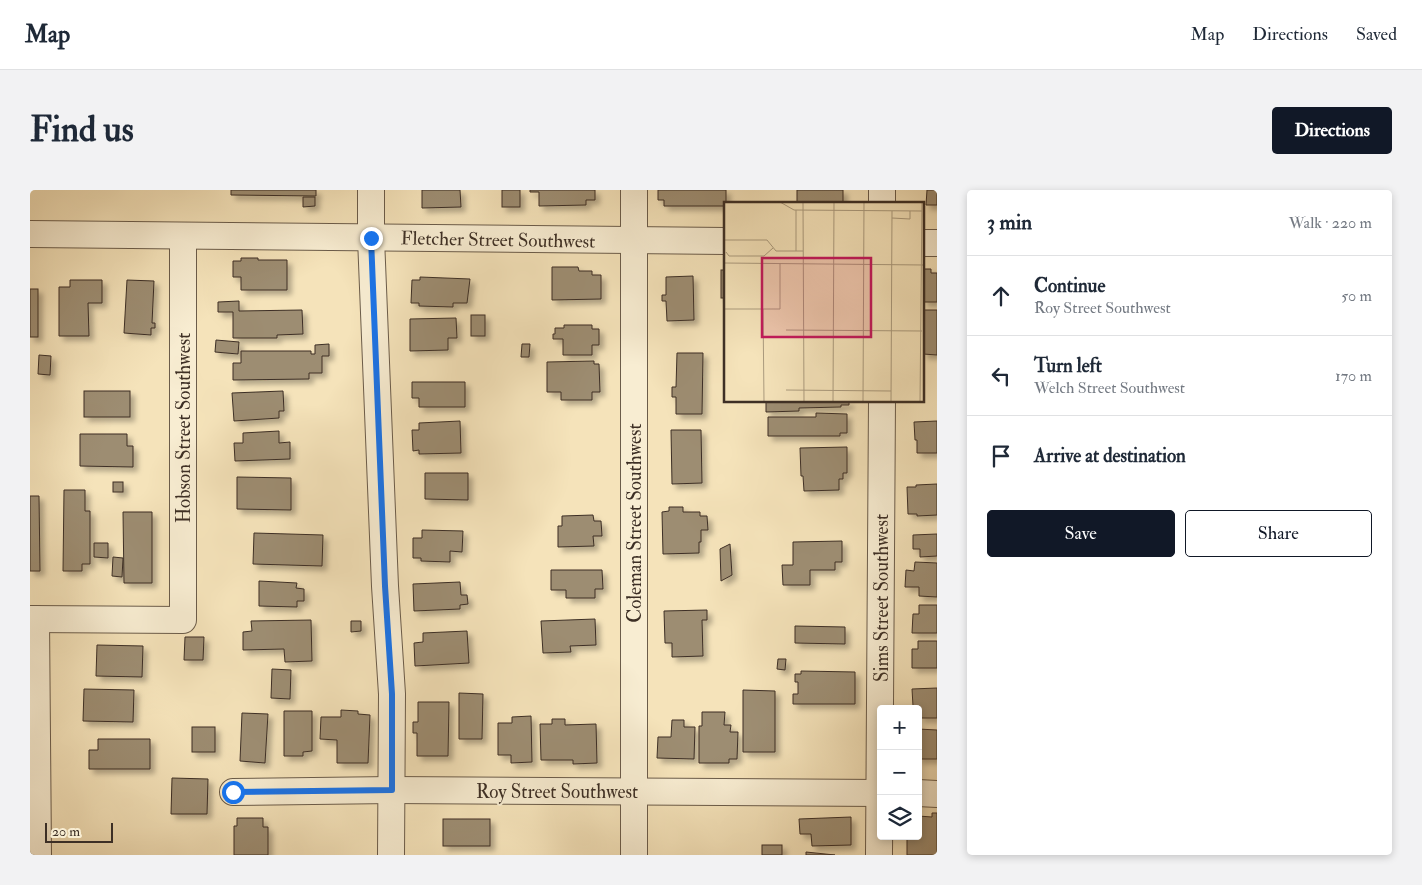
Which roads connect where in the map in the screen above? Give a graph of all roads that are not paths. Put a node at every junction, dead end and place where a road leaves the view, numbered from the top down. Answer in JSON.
{"nodes":[{"id":1,"x":371,"y":190,"type":"edge"},
{"id":2,"x":634,"y":190,"type":"edge"},
{"id":3,"x":30,"y":234,"type":"edge"},
{"id":4,"x":182,"y":236,"type":"junction"},
{"id":5,"x":371,"y":238,"type":"junction"},
{"id":6,"x":634,"y":240,"type":"junction"},
{"id":7,"x":724,"y":241,"type":"edge"},
{"id":8,"x":924,"y":243,"type":"edge"},
{"id":9,"x":937,"y":243,"type":"edge"},
{"id":10,"x":882,"y":402,"type":"edge"},
{"id":11,"x":33,"y":619,"type":"edge"},
{"id":12,"x":881,"y":750,"type":"edge"},
{"id":13,"x":392,"y":790,"type":"junction"},
{"id":14,"x":233,"y":792,"type":"dead end"},
{"id":15,"x":635,"y":792,"type":"junction"},
{"id":16,"x":877,"y":793,"type":"edge"},
{"id":17,"x":922,"y":794,"type":"edge"},
{"id":18,"x":937,"y":794,"type":"edge"},
{"id":19,"x":881,"y":795,"type":"edge"},
{"id":20,"x":38,"y":855,"type":"edge"},
{"id":21,"x":391,"y":855,"type":"edge"},
{"id":22,"x":634,"y":855,"type":"edge"},
{"id":23,"x":879,"y":855,"type":"edge"}],
"edges":[{"from":1,"to":5,"type":"street"},
{"from":2,"to":6,"type":"street","name":"Coleman Street Southwest"},
{"from":3,"to":4,"type":"street","name":"Fletcher Street Southwest"},
{"from":4,"to":5,"type":"street","name":"Fletcher Street Southwest"},
{"from":4,"to":11,"type":"street","name":"Hobson Street Southwest"},
{"from":5,"to":6,"type":"street","name":"Fletcher Street Southwest"},
{"from":5,"to":13,"type":"street"},
{"from":6,"to":7,"type":"street","name":"Fletcher Street Southwest"},
{"from":6,"to":15,"type":"street","name":"Coleman Street Southwest"},
{"from":8,"to":9,"type":"street"},
{"from":10,"to":12,"type":"street","name":"Sims Street Southwest"},
{"from":11,"to":20,"type":"street"},
{"from":13,"to":14,"type":"street","name":"Roy Street Southwest"},
{"from":13,"to":15,"type":"street","name":"Roy Street Southwest"},
{"from":13,"to":21,"type":"street"},
{"from":15,"to":16,"type":"street","name":"Roy Street Southwest"},
{"from":15,"to":22,"type":"street","name":"Coleman Street Southwest"},
{"from":17,"to":18,"type":"street"},
{"from":19,"to":23,"type":"street","name":"Sims Street Southwest"}]}
